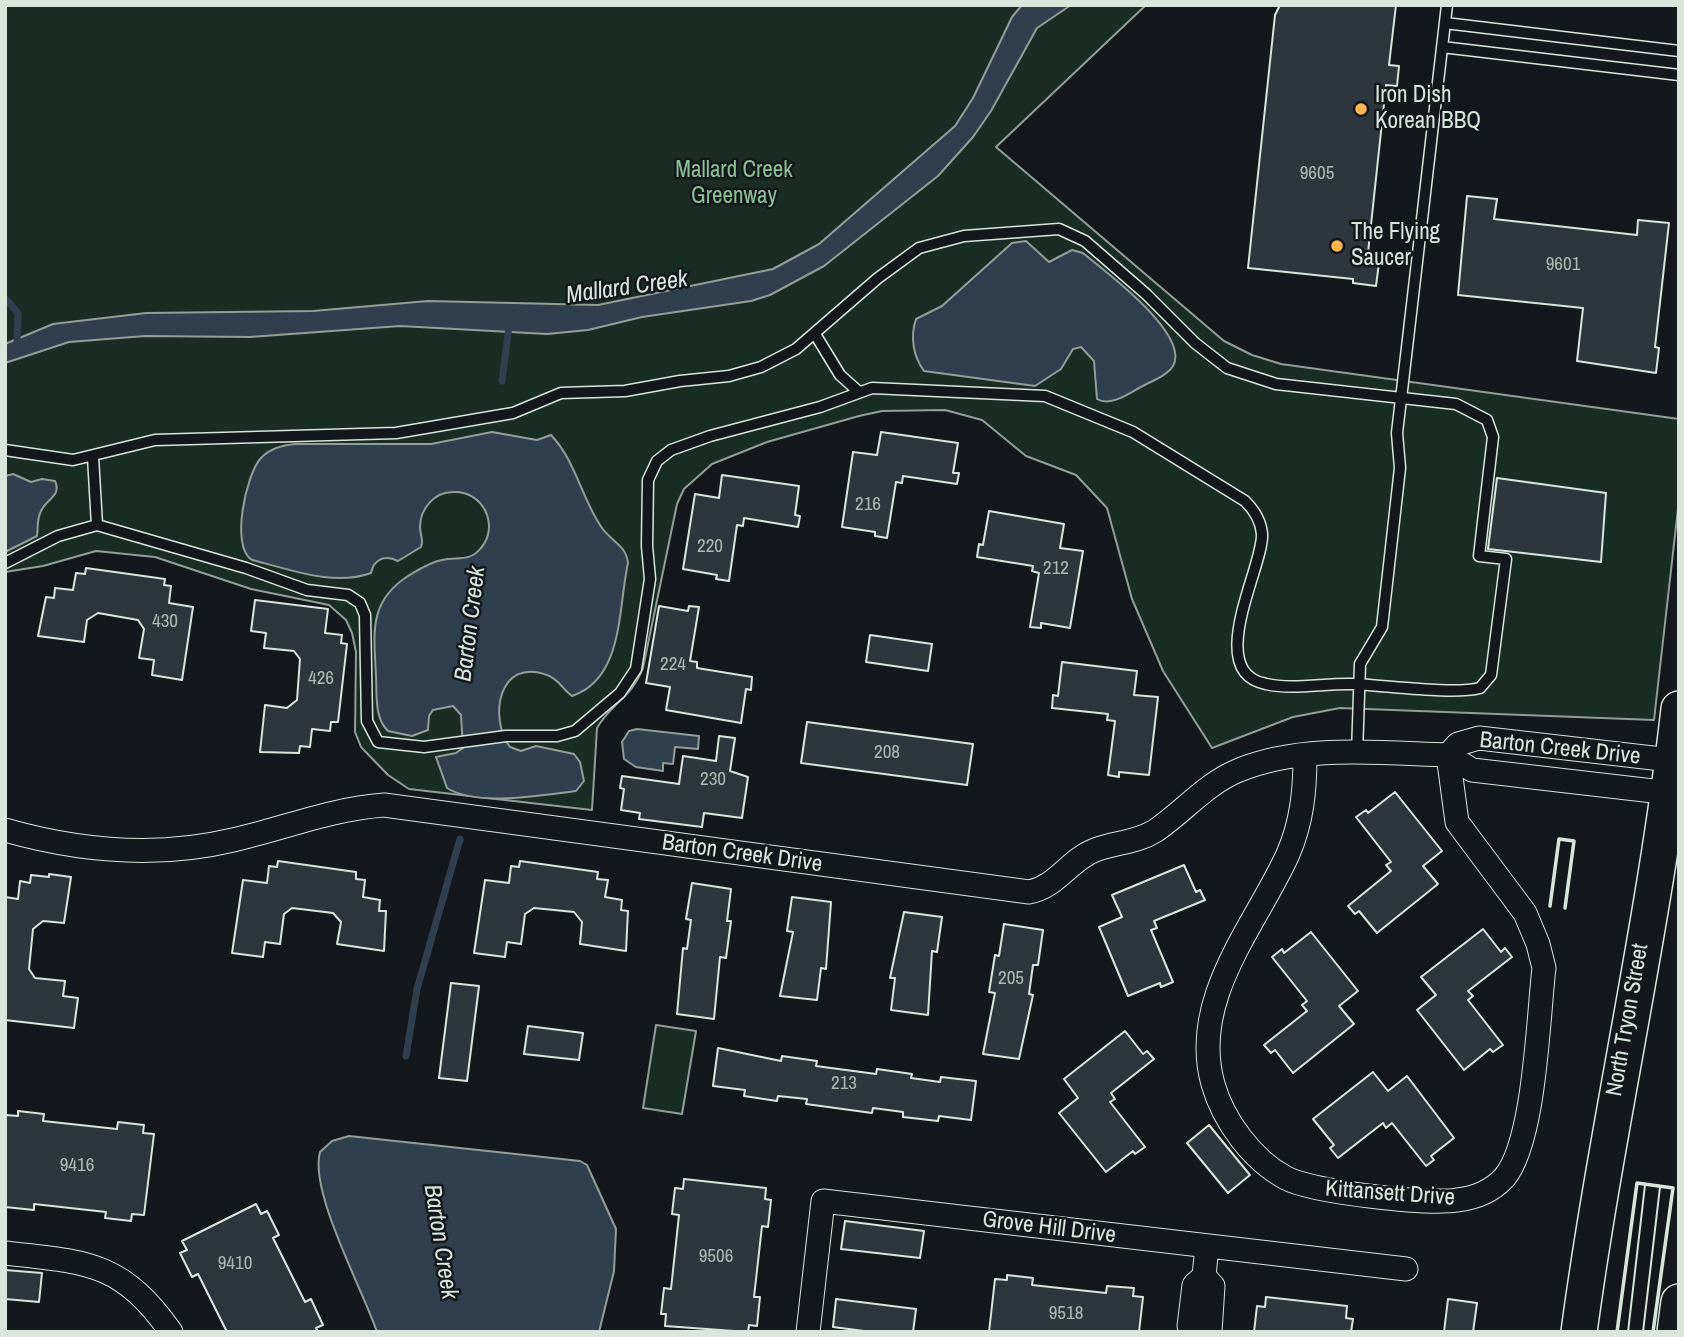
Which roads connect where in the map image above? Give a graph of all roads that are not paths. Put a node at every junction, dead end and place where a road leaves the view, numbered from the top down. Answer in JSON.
{"nodes":[{"id":1,"x":1447,"y":5,"type":"edge"},
{"id":2,"x":1445,"y":23,"type":"junction"},
{"id":3,"x":1442,"y":47,"type":"junction"},
{"id":4,"x":1679,"y":51,"type":"edge"},
{"id":5,"x":1679,"y":75,"type":"edge"},
{"id":6,"x":815,"y":334,"type":"junction"},
{"id":7,"x":859,"y":393,"type":"junction"},
{"id":8,"x":1402,"y":396,"type":"junction"},
{"id":9,"x":5,"y":450,"type":"edge"},
{"id":10,"x":93,"y":457,"type":"junction"},
{"id":11,"x":97,"y":525,"type":"junction"},
{"id":12,"x":5,"y":563,"type":"edge"},
{"id":13,"x":1358,"y":684,"type":"junction"},
{"id":14,"x":1679,"y":709,"type":"edge"},
{"id":15,"x":1357,"y":754,"type":"junction"},
{"id":16,"x":1448,"y":755,"type":"junction"},
{"id":17,"x":1305,"y":756,"type":"junction"},
{"id":18,"x":1675,"y":777,"type":"edge"},
{"id":19,"x":5,"y":830,"type":"edge"},
{"id":20,"x":1207,"y":1246,"type":"junction"},
{"id":21,"x":5,"y":1253,"type":"edge"},
{"id":22,"x":1406,"y":1269,"type":"dead end"},
{"id":23,"x":1204,"y":1276,"type":"junction"},
{"id":24,"x":1679,"y":1302,"type":"edge"},
{"id":25,"x":171,"y":1332,"type":"edge"},
{"id":26,"x":808,"y":1332,"type":"edge"},
{"id":27,"x":1192,"y":1332,"type":"edge"},
{"id":28,"x":1210,"y":1332,"type":"edge"},
{"id":29,"x":1578,"y":1332,"type":"edge"},
{"id":30,"x":1675,"y":1332,"type":"edge"}],
"edges":[{"from":1,"to":2,"type":"lane"},
{"from":2,"to":3,"type":"lane"},
{"from":2,"to":4,"type":"lane"},
{"from":3,"to":5,"type":"lane"},
{"from":3,"to":8,"type":"lane"},
{"from":6,"to":7,"type":"lane"},
{"from":6,"to":8,"type":"lane"},
{"from":6,"to":10,"type":"lane"},
{"from":7,"to":11,"type":"lane"},
{"from":7,"to":13,"type":"lane"},
{"from":8,"to":13,"type":"lane"},
{"from":8,"to":13,"type":"lane"},
{"from":9,"to":10,"type":"lane"},
{"from":10,"to":11,"type":"lane"},
{"from":11,"to":12,"type":"lane"},
{"from":13,"to":15,"type":"lane"},
{"from":14,"to":18,"type":"main road","name":"North Tryon Street"},
{"from":15,"to":16,"type":"street","name":"Barton Creek Drive"},
{"from":15,"to":17,"type":"street","name":"Barton Creek Drive"},
{"from":16,"to":17,"type":"street","name":"Kittansett Drive"},
{"from":16,"to":18,"type":"street","name":"Barton Creek Drive"},
{"from":16,"to":18,"type":"street","name":"Barton Creek Drive"},
{"from":17,"to":19,"type":"street","name":"Barton Creek Drive"},
{"from":18,"to":29,"type":"main road","name":"North Tryon Street"},
{"from":20,"to":22,"type":"street","name":"Grove Hill Drive"},
{"from":20,"to":23,"type":"street"},
{"from":20,"to":26,"type":"street","name":"Grove Hill Drive"},
{"from":21,"to":25,"type":"street"},
{"from":23,"to":27,"type":"street"},
{"from":23,"to":28,"type":"street"},
{"from":24,"to":30,"type":"main road"}]}
